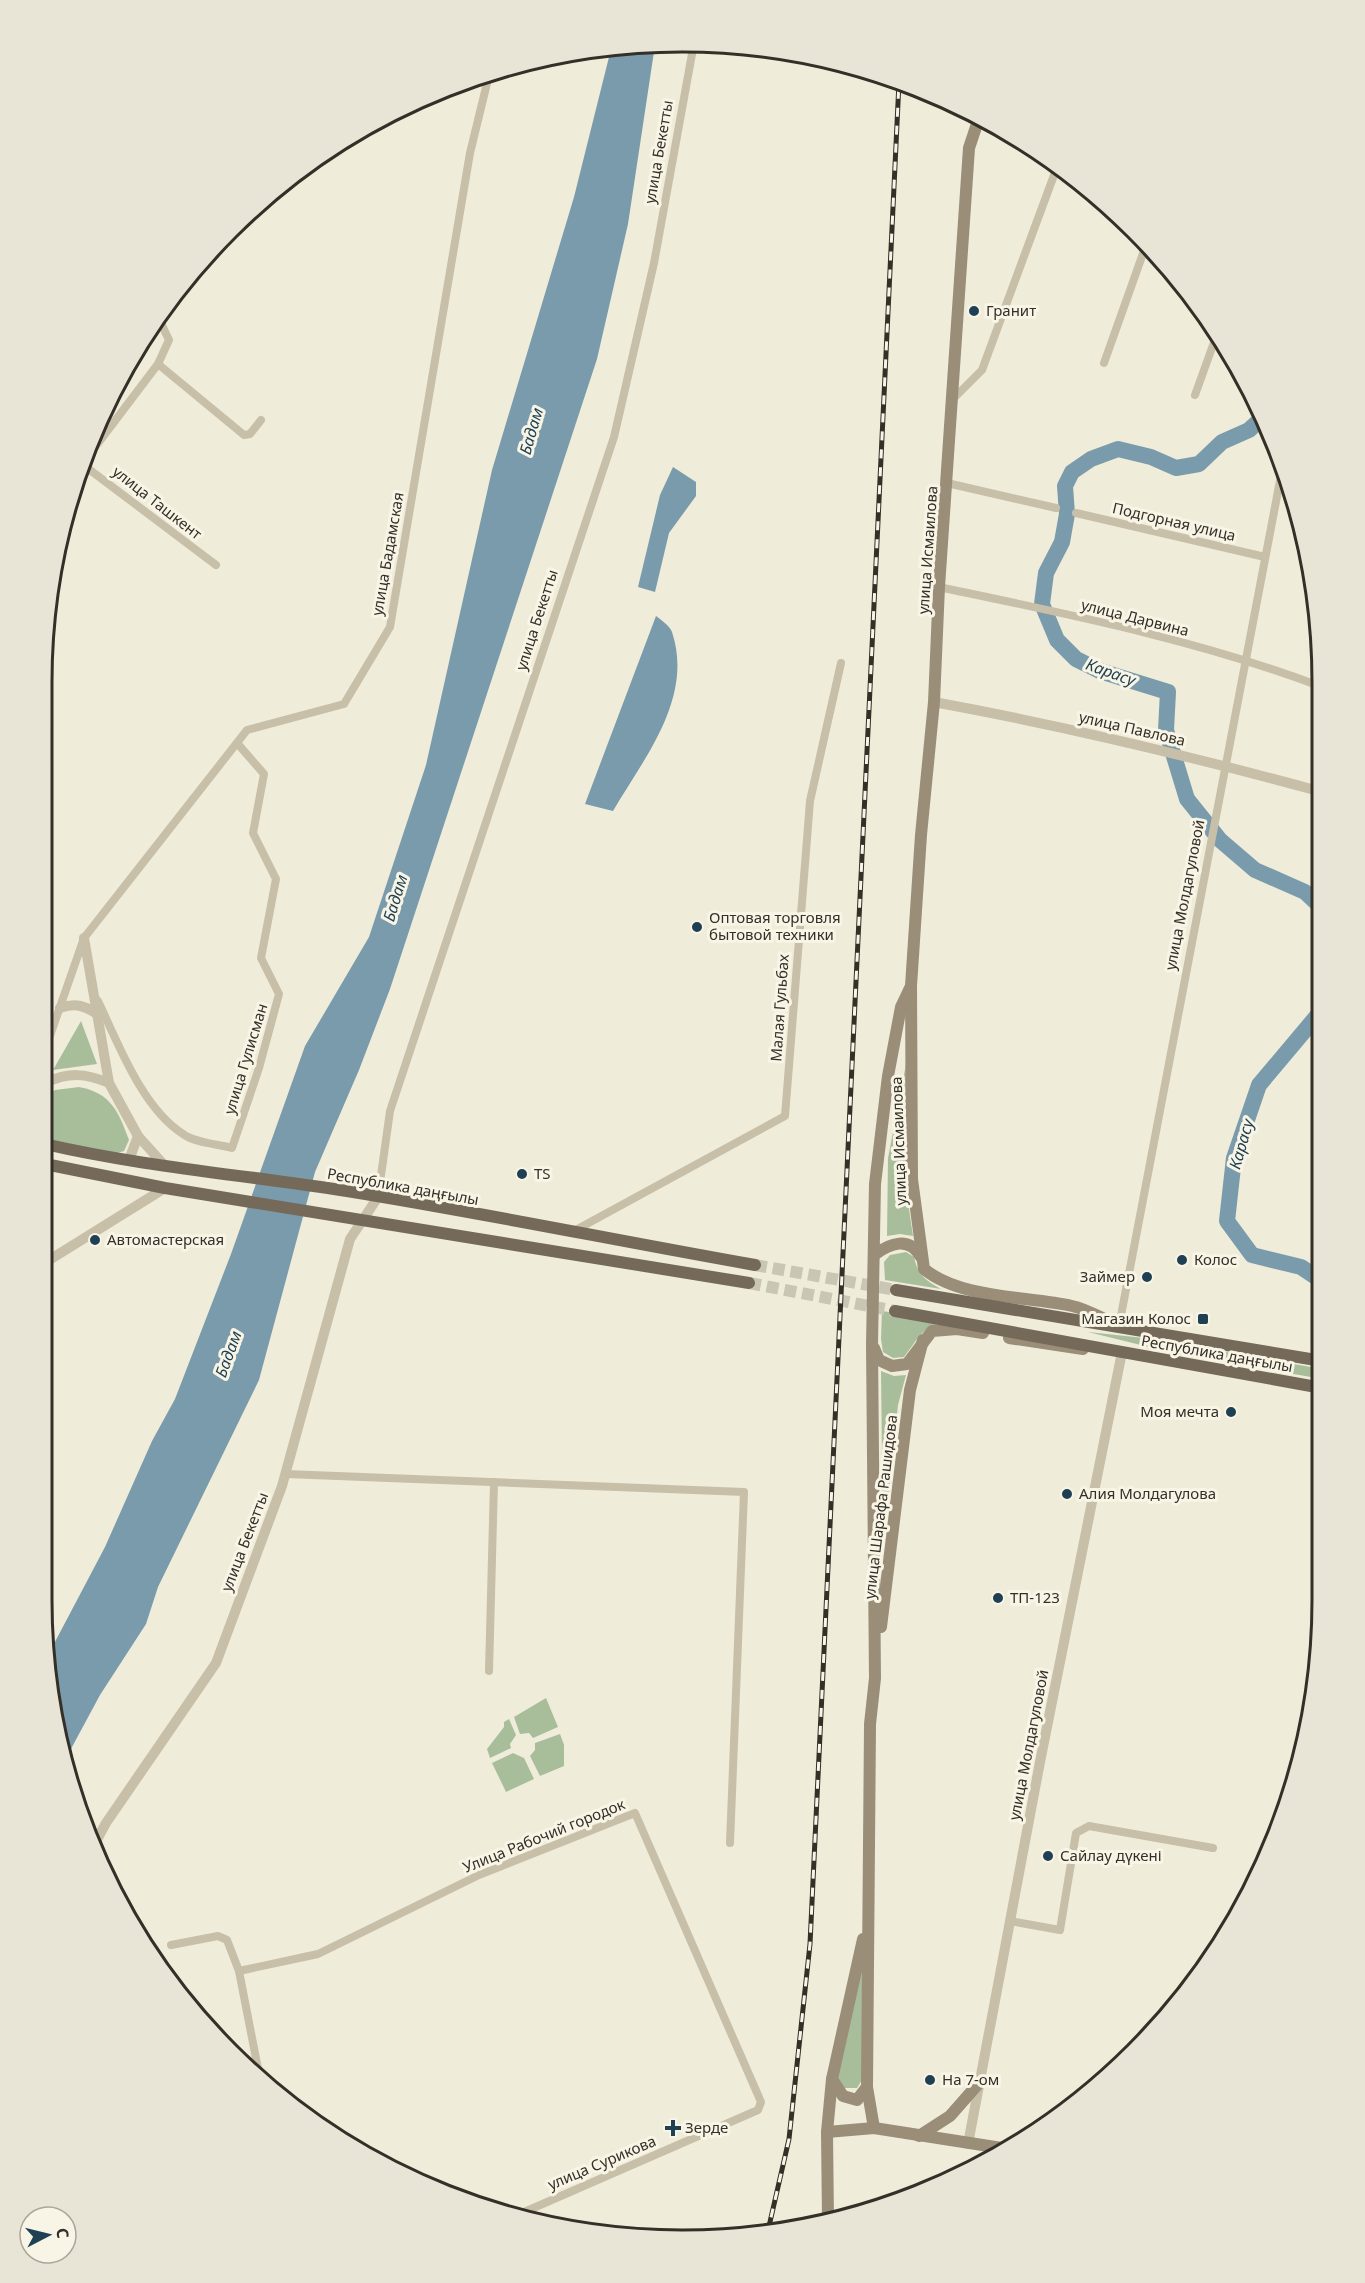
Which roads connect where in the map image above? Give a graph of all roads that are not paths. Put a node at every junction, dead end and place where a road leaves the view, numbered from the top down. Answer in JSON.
{"nodes":[{"id":1,"x":692,"y":52,"type":"edge"},
{"id":2,"x":487,"y":84,"type":"edge"},
{"id":3,"x":977,"y":125,"type":"edge"},
{"id":4,"x":1054,"y":174,"type":"edge"},
{"id":5,"x":1143,"y":253,"type":"edge"},
{"id":6,"x":163,"y":327,"type":"edge"},
{"id":7,"x":1213,"y":343,"type":"edge"},
{"id":8,"x":1104,"y":363,"type":"dead end"},
{"id":9,"x":158,"y":364,"type":"junction"},
{"id":10,"x":1195,"y":395,"type":"dead end"},
{"id":11,"x":953,"y":399,"type":"junction"},
{"id":12,"x":261,"y":420,"type":"dead end"},
{"id":13,"x":101,"y":439,"type":"edge"},
{"id":14,"x":90,"y":470,"type":"edge"},
{"id":15,"x":1280,"y":482,"type":"edge"},
{"id":16,"x":947,"y":483,"type":"junction"},
{"id":17,"x":1056,"y":508,"type":"dead end"},
{"id":18,"x":1076,"y":513,"type":"dead end"},
{"id":19,"x":1265,"y":557,"type":"junction"},
{"id":20,"x":216,"y":565,"type":"dead end"},
{"id":21,"x":939,"y":587,"type":"junction"},
{"id":22,"x":1246,"y":660,"type":"junction"},
{"id":23,"x":841,"y":663,"type":"dead end"},
{"id":24,"x":1312,"y":683,"type":"edge"},
{"id":25,"x":934,"y":702,"type":"junction"},
{"id":26,"x":237,"y":743,"type":"junction"},
{"id":27,"x":1226,"y":765,"type":"junction"},
{"id":28,"x":1312,"y":789,"type":"edge"},
{"id":29,"x":84,"y":938,"type":"junction"},
{"id":30,"x":911,"y":986,"type":"junction"},
{"id":31,"x":93,"y":993,"type":"junction"},
{"id":32,"x":60,"y":1008,"type":"junction"},
{"id":33,"x":97,"y":1014,"type":"junction"},
{"id":34,"x":52,"y":1030,"type":"edge"},
{"id":35,"x":52,"y":1080,"type":"edge"},
{"id":36,"x":109,"y":1083,"type":"junction"},
{"id":37,"x":138,"y":1136,"type":"junction"},
{"id":38,"x":52,"y":1146,"type":"edge"},
{"id":39,"x":129,"y":1160,"type":"junction"},
{"id":40,"x":52,"y":1166,"type":"edge"},
{"id":41,"x":165,"y":1166,"type":"junction"},
{"id":42,"x":165,"y":1188,"type":"junction"},
{"id":43,"x":372,"y":1196,"type":"junction"},
{"id":44,"x":361,"y":1219,"type":"junction"},
{"id":45,"x":572,"y":1232,"type":"junction"},
{"id":46,"x":70,"y":1247,"type":"junction"},
{"id":47,"x":52,"y":1250,"type":"edge"},
{"id":48,"x":874,"y":1255,"type":"junction"},
{"id":49,"x":52,"y":1258,"type":"edge"},
{"id":50,"x":922,"y":1258,"type":"junction"},
{"id":51,"x":755,"y":1265,"type":"tunnel mouth"},
{"id":52,"x":748,"y":1283,"type":"tunnel mouth"},
{"id":53,"x":896,"y":1290,"type":"tunnel mouth"},
{"id":54,"x":895,"y":1311,"type":"tunnel mouth"},
{"id":55,"x":1119,"y":1326,"type":"junction"},
{"id":56,"x":923,"y":1340,"type":"junction"},
{"id":57,"x":873,"y":1344,"type":"junction"},
{"id":58,"x":1116,"y":1351,"type":"junction"},
{"id":59,"x":1312,"y":1359,"type":"edge"},
{"id":60,"x":1312,"y":1386,"type":"edge"},
{"id":61,"x":286,"y":1474,"type":"junction"},
{"id":62,"x":494,"y":1482,"type":"junction"},
{"id":63,"x":489,"y":1671,"type":"dead end"},
{"id":64,"x":875,"y":1678,"type":"junction"},
{"id":65,"x":98,"y":1837,"type":"edge"},
{"id":66,"x":730,"y":1843,"type":"dead end"},
{"id":67,"x":1213,"y":1848,"type":"dead end"},
{"id":68,"x":869,"y":1914,"type":"junction"},
{"id":69,"x":1010,"y":1921,"type":"junction"},
{"id":70,"x":171,"y":1945,"type":"dead end"},
{"id":71,"x":239,"y":1971,"type":"junction"},
{"id":72,"x":257,"y":2065,"type":"edge"},
{"id":73,"x":832,"y":2079,"type":"junction"},
{"id":74,"x":979,"y":2083,"type":"junction"},
{"id":75,"x":867,"y":2088,"type":"junction"},
{"id":76,"x":761,"y":2102,"type":"joint"},
{"id":77,"x":874,"y":2128,"type":"junction"},
{"id":78,"x":827,"y":2132,"type":"junction"},
{"id":79,"x":919,"y":2136,"type":"junction"},
{"id":80,"x":968,"y":2144,"type":"junction"},
{"id":81,"x":995,"y":2147,"type":"edge"},
{"id":82,"x":526,"y":2211,"type":"edge"},
{"id":83,"x":828,"y":2213,"type":"edge"}],
"edges":[{"from":1,"to":43,"type":"street","name":"улица Бекетты"},
{"from":2,"to":26,"type":"street","name":"улица Бадамская"},
{"from":3,"to":11,"type":"main road","name":"улица Исмаилова"},
{"from":4,"to":11,"type":"street"},
{"from":5,"to":8,"type":"street"},
{"from":6,"to":9,"type":"street"},
{"from":7,"to":10,"type":"street"},
{"from":9,"to":12,"type":"street"},
{"from":9,"to":13,"type":"street"},
{"from":11,"to":16,"type":"main road","name":"улица Исмаилова"},
{"from":14,"to":20,"type":"street","name":"улица Ташкент"},
{"from":15,"to":19,"type":"street","name":"улица Молдагуловой"},
{"from":16,"to":17,"type":"street"},
{"from":16,"to":21,"type":"main road","name":"улица Исмаилова"},
{"from":18,"to":19,"type":"street","name":"Подгорная улица"},
{"from":19,"to":22,"type":"street","name":"улица Молдагуловой"},
{"from":21,"to":22,"type":"street","name":"улица Дарвина"},
{"from":21,"to":25,"type":"main road","name":"улица Исмаилова"},
{"from":22,"to":24,"type":"street","name":"улица Дарвина"},
{"from":22,"to":27,"type":"street","name":"улица Молдагуловой"},
{"from":23,"to":45,"type":"street","name":"Малая Гульбах"},
{"from":25,"to":27,"type":"street","name":"улица Павлова"},
{"from":25,"to":30,"type":"main road","name":"улица Исмаилова"},
{"from":26,"to":29,"type":"street","name":"улица Бадамская"},
{"from":26,"to":31,"type":"street","name":"улица Гулисман"},
{"from":27,"to":28,"type":"street","name":"улица Павлова"},
{"from":27,"to":55,"type":"street","name":"улица Молдагуловой"},
{"from":29,"to":31,"type":"street"},
{"from":29,"to":32,"type":"street","name":"улица Бадамская"},
{"from":30,"to":48,"type":"main road","name":"улица Исмаилова"},
{"from":30,"to":50,"type":"main road","name":"улица Исмаилова"},
{"from":31,"to":33,"type":"street"},
{"from":32,"to":33,"type":"street"},
{"from":32,"to":34,"type":"street","name":"улица Бадамская"},
{"from":33,"to":36,"type":"street"},
{"from":35,"to":36,"type":"street"},
{"from":36,"to":37,"type":"street"},
{"from":37,"to":39,"type":"street"},
{"from":37,"to":41,"type":"street"},
{"from":38,"to":39,"type":"main road","name":"Республика даңғылы"},
{"from":39,"to":41,"type":"main road","name":"Республика даңғылы"},
{"from":40,"to":42,"type":"main road"},
{"from":41,"to":43,"type":"main road","name":"Республика даңғылы"},
{"from":42,"to":44,"type":"main road"},
{"from":42,"to":46,"type":"street"},
{"from":43,"to":44,"type":"street","name":"улица Бекетты"},
{"from":43,"to":45,"type":"main road","name":"Республика даңғылы"},
{"from":44,"to":52,"type":"main road"},
{"from":44,"to":61,"type":"street","name":"улица Бекетты"},
{"from":45,"to":51,"type":"main road","name":"Республика даңғылы"},
{"from":46,"to":47,"type":"street"},
{"from":46,"to":49,"type":"street"},
{"from":48,"to":50,"type":"main road"},
{"from":48,"to":57,"type":"main road","name":"улица Исмаилова"},
{"from":50,"to":55,"type":"main road"},
{"from":53,"to":55,"type":"main road","name":"Республика даңғылы"},
{"from":54,"to":58,"type":"main road","name":"Республика даңғылы"},
{"from":55,"to":59,"type":"main road","name":"Республика даңғылы"},
{"from":56,"to":57,"type":"main road"},
{"from":56,"to":58,"type":"main road"},
{"from":56,"to":64,"type":"main road","name":"улица Шарафа Рашидова"},
{"from":57,"to":64,"type":"main road","name":"улица Шарафа Рашидова"},
{"from":58,"to":60,"type":"main road","name":"Республика даңғылы"},
{"from":58,"to":69,"type":"street","name":"улица Молдагуловой"},
{"from":61,"to":62,"type":"street"},
{"from":61,"to":65,"type":"street","name":"улица Бекетты"},
{"from":62,"to":63,"type":"street"},
{"from":62,"to":66,"type":"street"},
{"from":64,"to":68,"type":"main road","name":"улица Шарафа Рашидова"},
{"from":67,"to":69,"type":"street"},
{"from":68,"to":73,"type":"main road"},
{"from":68,"to":75,"type":"main road"},
{"from":69,"to":74,"type":"street","name":"улица Молдагуловой"},
{"from":70,"to":71,"type":"street"},
{"from":71,"to":72,"type":"street"},
{"from":71,"to":76,"type":"street","name":"Улица Рабочий городок"},
{"from":73,"to":75,"type":"main road"},
{"from":73,"to":78,"type":"main road"},
{"from":74,"to":79,"type":"main road"},
{"from":74,"to":80,"type":"street","name":"улица Молдагуловой"},
{"from":75,"to":77,"type":"main road"},
{"from":76,"to":82,"type":"street","name":"улица Сурикова"},
{"from":77,"to":78,"type":"main road"},
{"from":77,"to":79,"type":"main road"},
{"from":78,"to":83,"type":"main road"},
{"from":79,"to":80,"type":"main road"},
{"from":80,"to":81,"type":"main road"}]}
